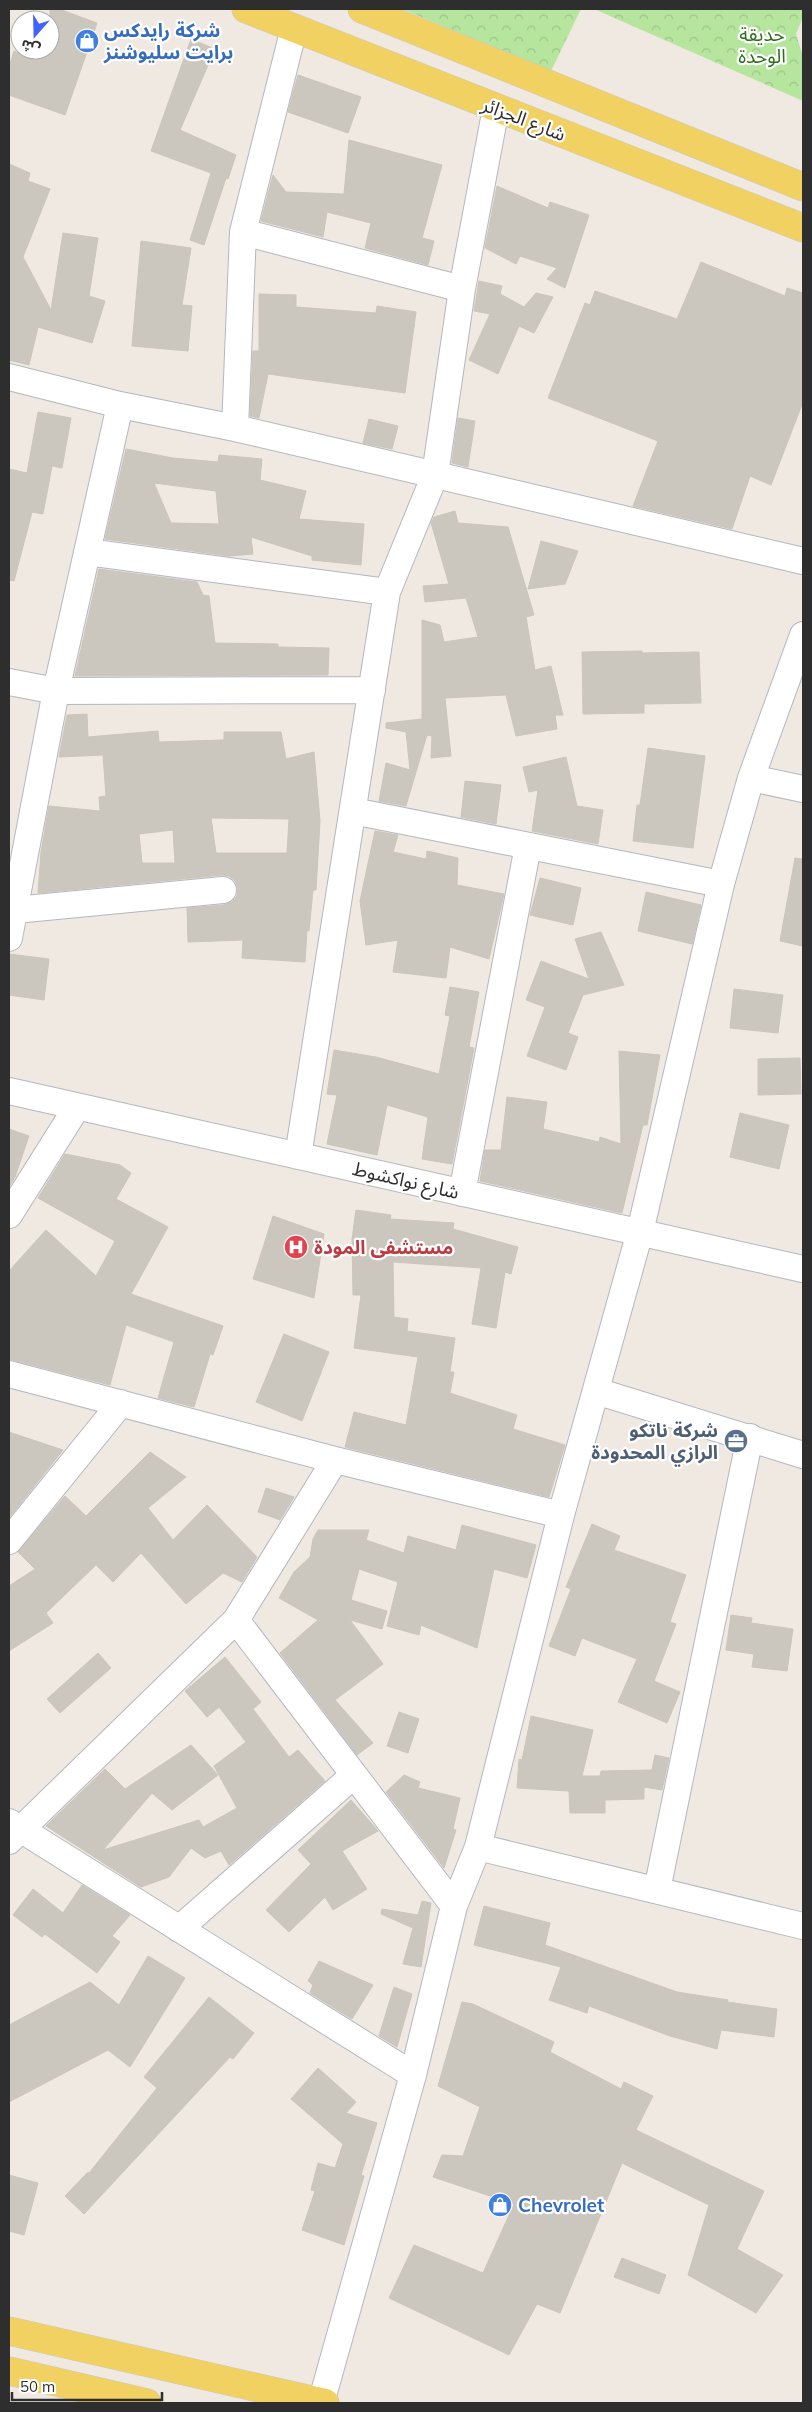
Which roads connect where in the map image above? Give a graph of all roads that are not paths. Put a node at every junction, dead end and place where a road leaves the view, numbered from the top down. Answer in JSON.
{"nodes":[{"id":1,"x":246,"y":9,"type":"edge"},
{"id":2,"x":362,"y":9,"type":"edge"},
{"id":3,"x":294,"y":28,"type":"junction"},
{"id":4,"x":496,"y":108,"type":"junction"},
{"id":5,"x":714,"y":150,"type":"junction"},
{"id":6,"x":700,"y":187,"type":"junction"},
{"id":7,"x":803,"y":187,"type":"edge"},
{"id":8,"x":803,"y":228,"type":"edge"},
{"id":9,"x":243,"y":232,"type":"junction"},
{"id":10,"x":462,"y":290,"type":"junction"},
{"id":11,"x":9,"y":377,"type":"edge"},
{"id":12,"x":120,"y":404,"type":"junction"},
{"id":13,"x":235,"y":428,"type":"junction"},
{"id":14,"x":434,"y":475,"type":"junction"},
{"id":15,"x":87,"y":552,"type":"junction"},
{"id":16,"x":803,"y":561,"type":"edge"},
{"id":17,"x":388,"y":592,"type":"junction"},
{"id":18,"x":803,"y":635,"type":"edge"},
{"id":19,"x":9,"y":682,"type":"edge"},
{"id":20,"x":372,"y":690,"type":"junction"},
{"id":21,"x":56,"y":691,"type":"junction"},
{"id":22,"x":751,"y":778,"type":"junction"},
{"id":23,"x":803,"y":789,"type":"edge"},
{"id":24,"x":353,"y":811,"type":"junction"},
{"id":25,"x":528,"y":846,"type":"junction"},
{"id":26,"x":721,"y":884,"type":"junction"},
{"id":27,"x":224,"y":890,"type":"dead end"},
{"id":28,"x":15,"y":910,"type":"junction"},
{"id":29,"x":9,"y":938,"type":"edge"},
{"id":30,"x":9,"y":1091,"type":"edge"},
{"id":31,"x":77,"y":1106,"type":"junction"},
{"id":32,"x":298,"y":1156,"type":"junction"},
{"id":33,"x":462,"y":1193,"type":"junction"},
{"id":34,"x":9,"y":1215,"type":"edge"},
{"id":35,"x":640,"y":1232,"type":"junction"},
{"id":36,"x":803,"y":1268,"type":"edge"},
{"id":37,"x":9,"y":1374,"type":"edge"},
{"id":38,"x":596,"y":1391,"type":"junction"},
{"id":39,"x":120,"y":1403,"type":"junction"},
{"id":40,"x":750,"y":1437,"type":"junction"},
{"id":41,"x":803,"y":1455,"type":"edge"},
{"id":42,"x":335,"y":1460,"type":"junction"},
{"id":43,"x":560,"y":1514,"type":"junction"},
{"id":44,"x":9,"y":1542,"type":"edge"},
{"id":45,"x":236,"y":1620,"type":"junction"},
{"id":46,"x":354,"y":1775,"type":"junction"},
{"id":47,"x":13,"y":1831,"type":"edge"},
{"id":48,"x":478,"y":1847,"type":"junction"},
{"id":49,"x":657,"y":1890,"type":"junction"},
{"id":50,"x":454,"y":1906,"type":"junction"},
{"id":51,"x":803,"y":1926,"type":"edge"},
{"id":52,"x":179,"y":1929,"type":"junction"},
{"id":53,"x":413,"y":2075,"type":"junction"},
{"id":54,"x":9,"y":2331,"type":"edge"},
{"id":55,"x":9,"y":2371,"type":"edge"},
{"id":56,"x":147,"y":2403,"type":"edge"},
{"id":57,"x":322,"y":2403,"type":"edge"}],
"edges":[{"from":1,"to":3,"type":"main road","name":"شارع الجزائر"},
{"from":2,"to":5,"type":"main road"},
{"from":3,"to":4,"type":"main road","name":"شارع الجزائر"},
{"from":3,"to":9,"type":"street"},
{"from":4,"to":6,"type":"main road","name":"شارع الجزائر"},
{"from":4,"to":10,"type":"street"},
{"from":5,"to":6,"type":"main road"},
{"from":5,"to":7,"type":"main road"},
{"from":6,"to":8,"type":"main road","name":"شارع الجزائر"},
{"from":9,"to":10,"type":"street"},
{"from":9,"to":13,"type":"street"},
{"from":10,"to":14,"type":"street"},
{"from":11,"to":12,"type":"street"},
{"from":12,"to":13,"type":"street"},
{"from":12,"to":15,"type":"street"},
{"from":13,"to":14,"type":"street"},
{"from":14,"to":16,"type":"street"},
{"from":14,"to":17,"type":"street"},
{"from":15,"to":17,"type":"street"},
{"from":15,"to":21,"type":"street"},
{"from":17,"to":20,"type":"street"},
{"from":18,"to":22,"type":"street"},
{"from":19,"to":21,"type":"street"},
{"from":20,"to":21,"type":"street"},
{"from":20,"to":24,"type":"street"},
{"from":21,"to":28,"type":"street"},
{"from":22,"to":23,"type":"street"},
{"from":22,"to":26,"type":"street"},
{"from":24,"to":25,"type":"street"},
{"from":24,"to":32,"type":"street"},
{"from":25,"to":26,"type":"street"},
{"from":25,"to":33,"type":"street"},
{"from":26,"to":35,"type":"street"},
{"from":27,"to":28,"type":"street"},
{"from":28,"to":29,"type":"street"},
{"from":30,"to":31,"type":"street","name":"شارع نواكشوط"},
{"from":31,"to":32,"type":"street","name":"شارع نواكشوط"},
{"from":31,"to":34,"type":"street"},
{"from":32,"to":33,"type":"street","name":"شارع نواكشوط"},
{"from":33,"to":35,"type":"street","name":"شارع نواكشوط"},
{"from":35,"to":36,"type":"street","name":"شارع نواكشوط"},
{"from":35,"to":38,"type":"street"},
{"from":37,"to":39,"type":"street"},
{"from":38,"to":40,"type":"street"},
{"from":38,"to":43,"type":"street"},
{"from":39,"to":42,"type":"street"},
{"from":39,"to":44,"type":"street"},
{"from":40,"to":41,"type":"street"},
{"from":40,"to":49,"type":"street"},
{"from":42,"to":43,"type":"street"},
{"from":42,"to":45,"type":"street"},
{"from":43,"to":48,"type":"street"},
{"from":45,"to":46,"type":"street"},
{"from":45,"to":47,"type":"street"},
{"from":46,"to":50,"type":"street"},
{"from":46,"to":52,"type":"street"},
{"from":47,"to":52,"type":"street"},
{"from":48,"to":49,"type":"street"},
{"from":48,"to":50,"type":"street"},
{"from":49,"to":51,"type":"street"},
{"from":50,"to":53,"type":"street"},
{"from":52,"to":53,"type":"street"},
{"from":53,"to":57,"type":"street"},
{"from":54,"to":57,"type":"main road"},
{"from":55,"to":56,"type":"main road"}]}
